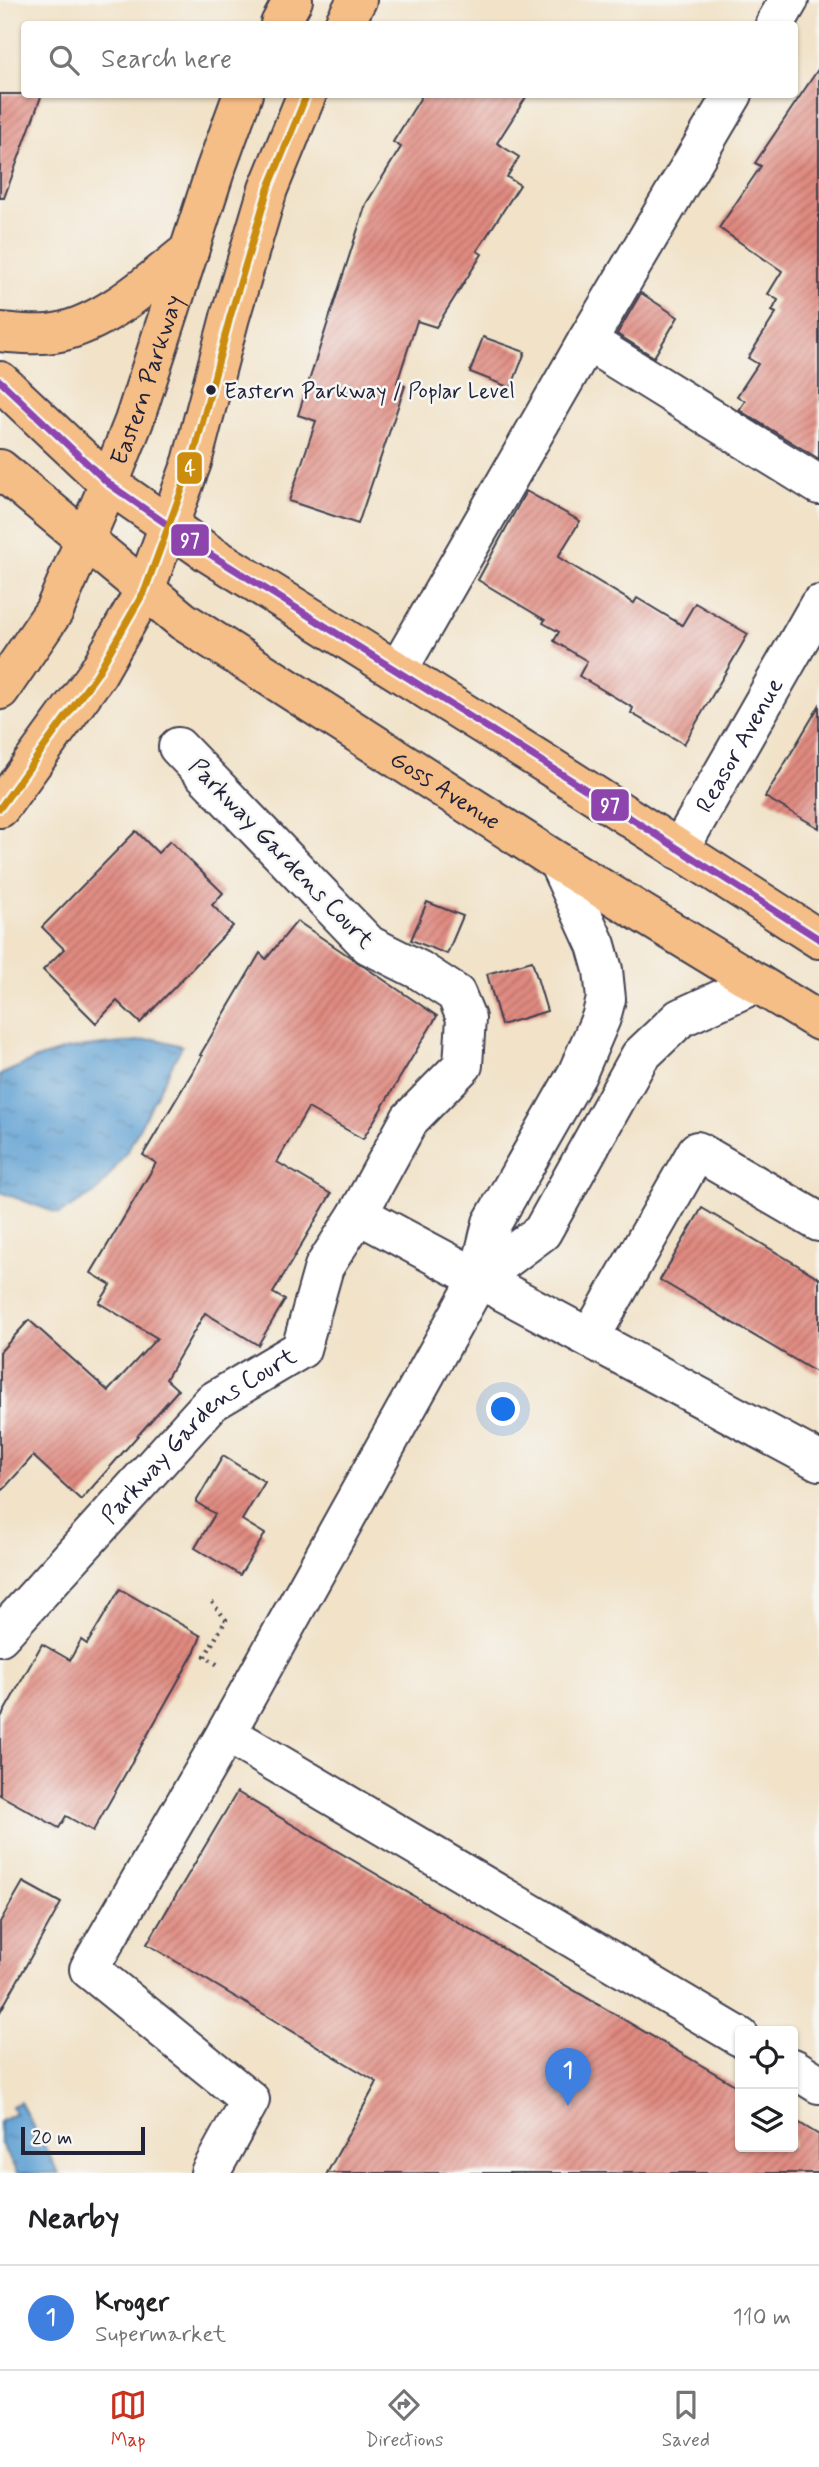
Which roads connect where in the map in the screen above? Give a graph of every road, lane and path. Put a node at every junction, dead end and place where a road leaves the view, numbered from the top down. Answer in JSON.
{"nodes":[{"id":1,"x":293,"y":0,"type":"edge"},
{"id":2,"x":357,"y":0,"type":"edge"},
{"id":3,"x":789,"y":0,"type":"edge"},
{"id":4,"x":282,"y":21,"type":"edge"},
{"id":5,"x":346,"y":21,"type":"edge"},
{"id":6,"x":777,"y":21,"type":"edge"},
{"id":7,"x":242,"y":98,"type":"edge"},
{"id":8,"x":305,"y":98,"type":"edge"},
{"id":9,"x":731,"y":98,"type":"edge"},
{"id":10,"x":189,"y":251,"type":"junction"},
{"id":11,"x":0,"y":332,"type":"edge"},
{"id":12,"x":587,"y":341,"type":"junction"},
{"id":13,"x":0,"y":381,"type":"edge"},
{"id":14,"x":0,"y":469,"type":"edge"},
{"id":15,"x":109,"y":485,"type":"junction"},
{"id":16,"x":819,"y":485,"type":"edge"},
{"id":17,"x":169,"y":525,"type":"junction"},
{"id":18,"x":85,"y":540,"type":"junction"},
{"id":19,"x":145,"y":590,"type":"junction"},
{"id":20,"x":819,"y":605,"type":"edge"},
{"id":21,"x":398,"y":670,"type":"junction"},
{"id":22,"x":0,"y":690,"type":"edge"},
{"id":23,"x":178,"y":747,"type":"dead end"},
{"id":24,"x":0,"y":808,"type":"edge"},
{"id":25,"x":680,"y":850,"type":"junction"},
{"id":26,"x":558,"y":862,"type":"junction"},
{"id":27,"x":819,"y":939,"type":"edge"},
{"id":28,"x":757,"y":983,"type":"junction"},
{"id":29,"x":819,"y":1021,"type":"edge"},
{"id":30,"x":358,"y":1214,"type":"junction"},
{"id":31,"x":819,"y":1222,"type":"edge"},
{"id":32,"x":478,"y":1280,"type":"junction"},
{"id":33,"x":590,"y":1338,"type":"junction"},
{"id":34,"x":815,"y":1450,"type":"edge"},
{"id":35,"x":212,"y":1602,"type":"dead end"},
{"id":36,"x":0,"y":1636,"type":"edge"},
{"id":37,"x":251,"y":1686,"type":"junction"},
{"id":38,"x":226,"y":1733,"type":"junction"},
{"id":39,"x":735,"y":2034,"type":"edge"},
{"id":40,"x":798,"y":2071,"type":"edge"},
{"id":41,"x":819,"y":2084,"type":"edge"},
{"id":42,"x":210,"y":2173,"type":"edge"}],
"edges":[{"from":1,"to":4,"type":"main road"},
{"from":2,"to":5,"type":"main road"},
{"from":3,"to":6,"type":"street"},
{"from":7,"to":10,"type":"main road","name":"Eastern Parkway"},
{"from":8,"to":17,"type":"main road"},
{"from":9,"to":12,"type":"street"},
{"from":10,"to":11,"type":"main road"},
{"from":10,"to":15,"type":"main road","name":"Eastern Parkway"},
{"from":12,"to":16,"type":"street"},
{"from":12,"to":21,"type":"street"},
{"from":13,"to":15,"type":"main road"},
{"from":14,"to":18,"type":"main road","name":"Goss Avenue"},
{"from":15,"to":17,"type":"main road"},
{"from":15,"to":18,"type":"main road","name":"Eastern Parkway"},
{"from":17,"to":19,"type":"main road"},
{"from":17,"to":21,"type":"main road"},
{"from":18,"to":19,"type":"main road","name":"Goss Avenue"},
{"from":18,"to":22,"type":"main road","name":"Eastern Parkway"},
{"from":19,"to":24,"type":"main road"},
{"from":19,"to":26,"type":"main road","name":"Goss Avenue"},
{"from":20,"to":25,"type":"street","name":"Reasor Avenue"},
{"from":21,"to":25,"type":"main road"},
{"from":23,"to":30,"type":"street","name":"Parkway Gardens Court"},
{"from":25,"to":27,"type":"main road"},
{"from":26,"to":28,"type":"main road","name":"Goss Avenue"},
{"from":26,"to":32,"type":"street"},
{"from":28,"to":29,"type":"main road","name":"Goss Avenue"},
{"from":28,"to":32,"type":"street"},
{"from":30,"to":32,"type":"street"},
{"from":30,"to":36,"type":"street","name":"Parkway Gardens Court"},
{"from":31,"to":33,"type":"street"},
{"from":32,"to":33,"type":"street"},
{"from":32,"to":37,"type":"street"},
{"from":33,"to":34,"type":"street"},
{"from":35,"to":37,"type":"path"},
{"from":37,"to":38,"type":"street"},
{"from":38,"to":39,"type":"street"},
{"from":38,"to":42,"type":"street"},
{"from":40,"to":41,"type":"street"}]}
